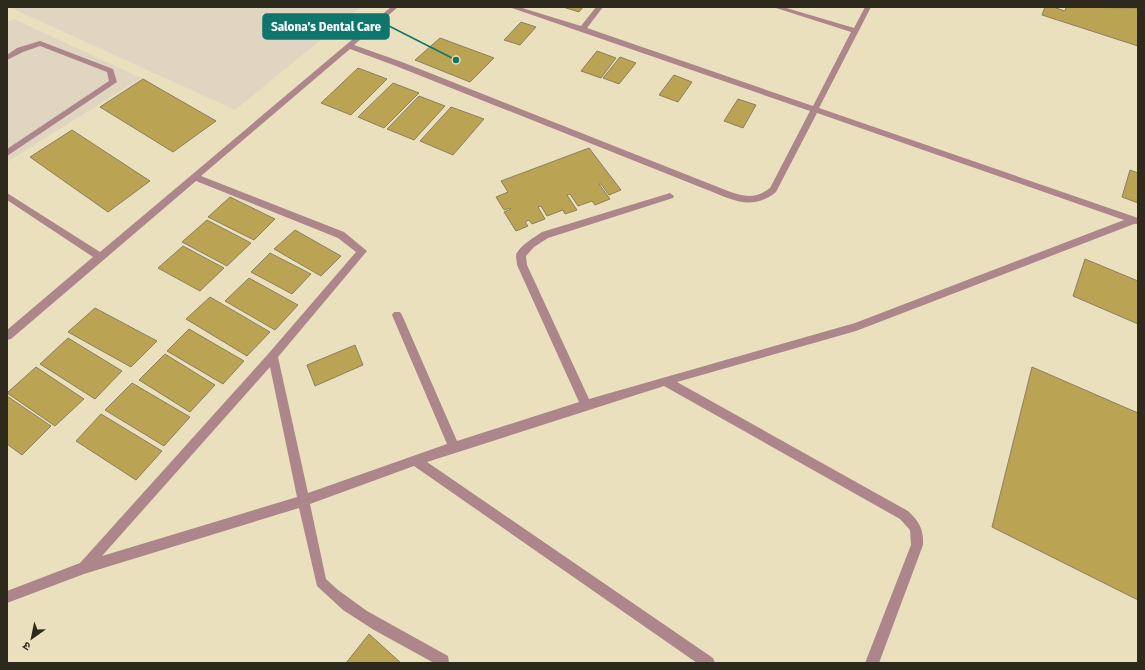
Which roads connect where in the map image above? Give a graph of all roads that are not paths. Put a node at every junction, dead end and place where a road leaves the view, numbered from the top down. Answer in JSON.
{"nodes":[{"id":1,"x":395,"y":7,"type":"edge"},
{"id":2,"x":512,"y":7,"type":"edge"},
{"id":3,"x":600,"y":7,"type":"edge"},
{"id":4,"x":776,"y":7,"type":"edge"},
{"id":5,"x":868,"y":7,"type":"edge"},
{"id":6,"x":582,"y":29,"type":"junction"},
{"id":7,"x":856,"y":31,"type":"junction"},
{"id":8,"x":349,"y":46,"type":"junction"},
{"id":9,"x":7,"y":58,"type":"edge"},
{"id":10,"x":814,"y":110,"type":"junction"},
{"id":11,"x":7,"y":153,"type":"edge"},
{"id":12,"x":195,"y":177,"type":"junction"},
{"id":13,"x":7,"y":196,"type":"edge"},
{"id":14,"x":670,"y":196,"type":"dead end"},
{"id":15,"x":1136,"y":220,"type":"edge"},
{"id":16,"x":100,"y":257,"type":"junction"},
{"id":17,"x":396,"y":315,"type":"dead end"},
{"id":18,"x":7,"y":336,"type":"edge"},
{"id":19,"x":273,"y":356,"type":"junction"},
{"id":20,"x":665,"y":381,"type":"junction"},
{"id":21,"x":586,"y":405,"type":"junction"},
{"id":22,"x":454,"y":448,"type":"junction"},
{"id":23,"x":415,"y":460,"type":"junction"},
{"id":24,"x":303,"y":501,"type":"junction"},
{"id":25,"x":84,"y":568,"type":"junction"},
{"id":26,"x":7,"y":597,"type":"edge"},
{"id":27,"x":443,"y":661,"type":"dead end"},
{"id":28,"x":708,"y":663,"type":"edge"},
{"id":29,"x":872,"y":663,"type":"edge"}],
"edges":[{"from":1,"to":8,"type":"street"},
{"from":2,"to":6,"type":"street"},
{"from":3,"to":6,"type":"street"},
{"from":4,"to":7,"type":"street"},
{"from":5,"to":7,"type":"street"},
{"from":6,"to":10,"type":"street"},
{"from":7,"to":10,"type":"street"},
{"from":8,"to":10,"type":"street"},
{"from":8,"to":12,"type":"street"},
{"from":9,"to":11,"type":"street"},
{"from":10,"to":15,"type":"street"},
{"from":12,"to":16,"type":"street"},
{"from":12,"to":19,"type":"street"},
{"from":13,"to":16,"type":"street"},
{"from":14,"to":21,"type":"street"},
{"from":15,"to":20,"type":"street"},
{"from":16,"to":18,"type":"street"},
{"from":17,"to":22,"type":"street"},
{"from":19,"to":24,"type":"street"},
{"from":19,"to":25,"type":"street"},
{"from":20,"to":21,"type":"street"},
{"from":20,"to":29,"type":"street"},
{"from":21,"to":22,"type":"street"},
{"from":22,"to":23,"type":"street"},
{"from":23,"to":24,"type":"street"},
{"from":23,"to":28,"type":"street"},
{"from":24,"to":25,"type":"street"},
{"from":24,"to":27,"type":"street"},
{"from":25,"to":26,"type":"street"}]}
